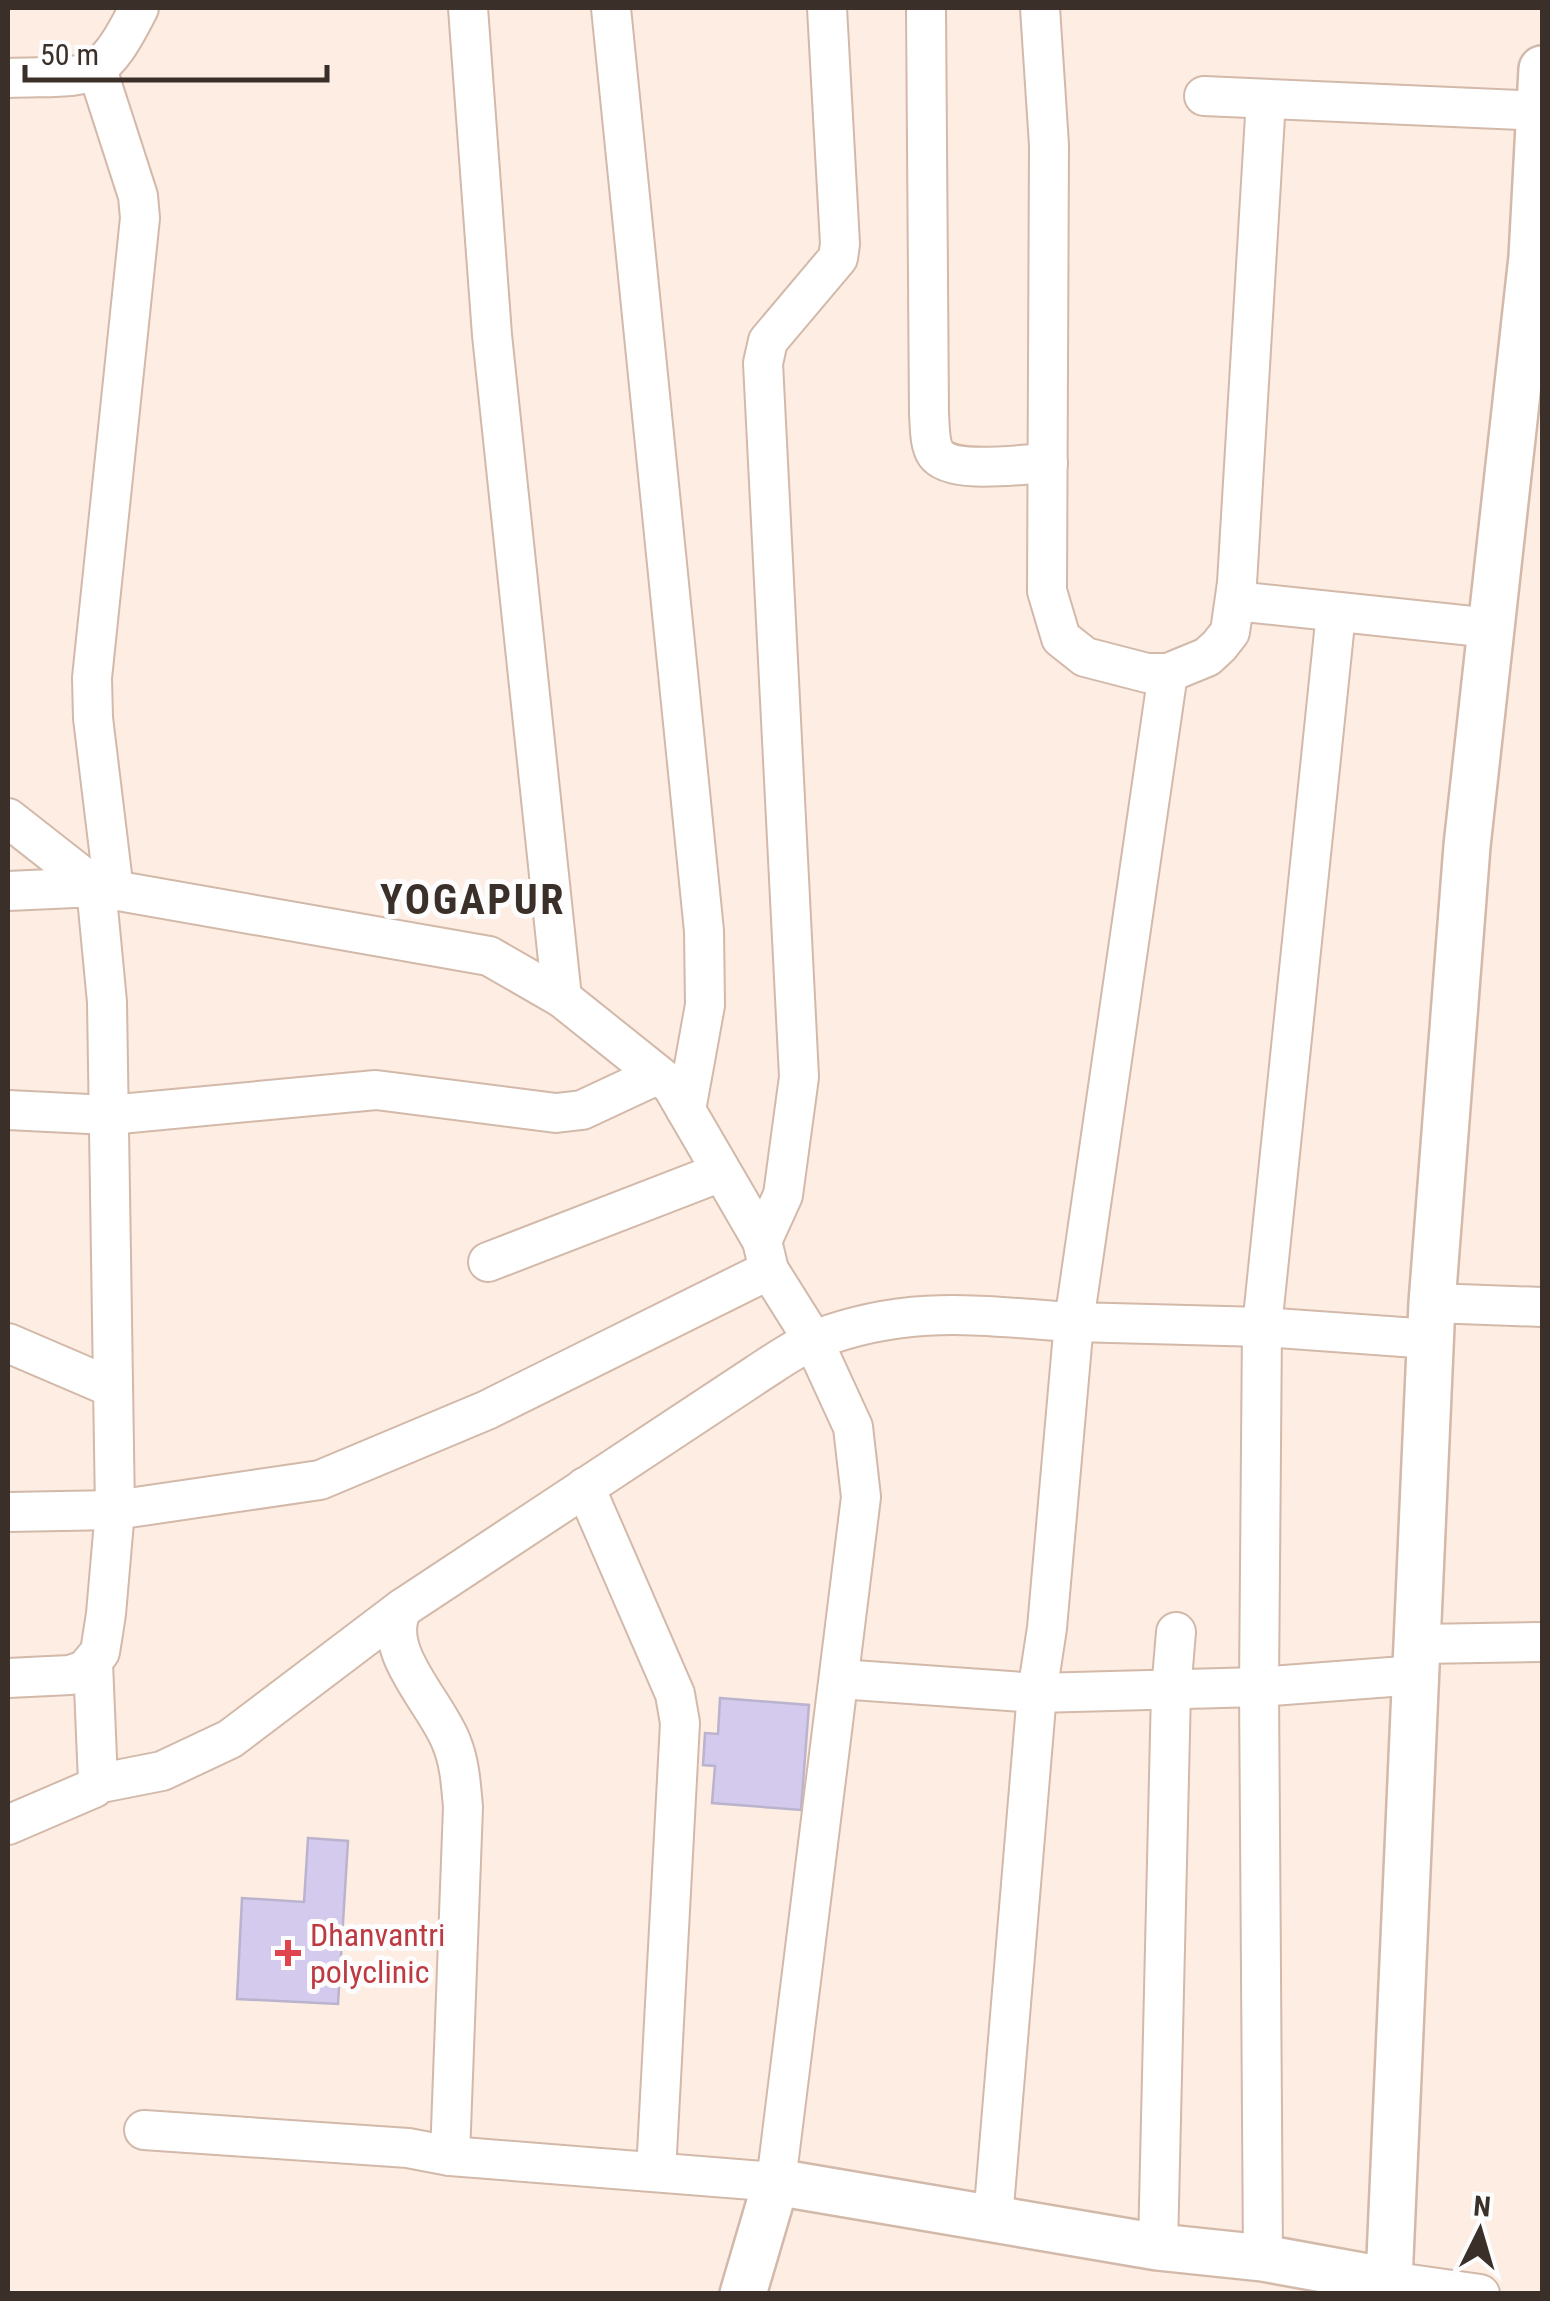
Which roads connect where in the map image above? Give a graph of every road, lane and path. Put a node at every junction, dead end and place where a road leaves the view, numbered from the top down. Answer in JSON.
{"nodes":[{"id":1,"x":139,"y":8,"type":"edge"},
{"id":2,"x":468,"y":8,"type":"edge"},
{"id":3,"x":611,"y":8,"type":"edge"},
{"id":4,"x":827,"y":8,"type":"edge"},
{"id":5,"x":926,"y":8,"type":"edge"},
{"id":6,"x":1040,"y":8,"type":"edge"},
{"id":7,"x":97,"y":69,"type":"junction"},
{"id":8,"x":8,"y":78,"type":"edge"},
{"id":9,"x":1542,"y":90,"type":"edge"},
{"id":10,"x":1204,"y":96,"type":"dead end"},
{"id":11,"x":1266,"y":99,"type":"junction"},
{"id":12,"x":1532,"y":348,"type":"edge"},
{"id":13,"x":1048,"y":464,"type":"junction"},
{"id":14,"x":1235,"y":601,"type":"junction"},
{"id":15,"x":1336,"y":613,"type":"junction"},
{"id":16,"x":1492,"y":628,"type":"junction"},
{"id":17,"x":1168,"y":673,"type":"junction"},
{"id":18,"x":8,"y":818,"type":"edge"},
{"id":19,"x":105,"y":889,"type":"junction"},
{"id":20,"x":8,"y":891,"type":"edge"},
{"id":21,"x":562,"y":998,"type":"junction"},
{"id":22,"x":657,"y":1075,"type":"junction"},
{"id":23,"x":8,"y":1110,"type":"edge"},
{"id":24,"x":686,"y":1110,"type":"junction"},
{"id":25,"x":109,"y":1115,"type":"junction"},
{"id":26,"x":721,"y":1172,"type":"junction"},
{"id":27,"x":765,"y":1256,"type":"junction"},
{"id":28,"x":488,"y":1262,"type":"dead end"},
{"id":29,"x":1542,"y":1307,"type":"edge"},
{"id":30,"x":1431,"y":1321,"type":"junction"},
{"id":31,"x":1074,"y":1322,"type":"junction"},
{"id":32,"x":1262,"y":1327,"type":"junction"},
{"id":33,"x":813,"y":1340,"type":"junction"},
{"id":34,"x":8,"y":1344,"type":"edge"},
{"id":35,"x":113,"y":1388,"type":"junction"},
{"id":36,"x":585,"y":1488,"type":"junction"},
{"id":37,"x":115,"y":1510,"type":"junction"},
{"id":38,"x":8,"y":1512,"type":"edge"},
{"id":39,"x":403,"y":1608,"type":"junction"},
{"id":40,"x":1176,"y":1632,"type":"dead end"},
{"id":41,"x":1542,"y":1642,"type":"edge"},
{"id":42,"x":1418,"y":1660,"type":"junction"},
{"id":43,"x":93,"y":1663,"type":"junction"},
{"id":44,"x":8,"y":1678,"type":"edge"},
{"id":45,"x":838,"y":1678,"type":"junction"},
{"id":46,"x":1259,"y":1687,"type":"junction"},
{"id":47,"x":1171,"y":1691,"type":"junction"},
{"id":48,"x":1038,"y":1692,"type":"junction"},
{"id":49,"x":96,"y":1784,"type":"junction"},
{"id":50,"x":8,"y":1826,"type":"edge"},
{"id":51,"x":144,"y":2130,"type":"dead end"},
{"id":52,"x":450,"y":2156,"type":"junction"},
{"id":53,"x":656,"y":2172,"type":"junction"},
{"id":54,"x":776,"y":2182,"type":"junction"},
{"id":55,"x":993,"y":2219,"type":"junction"},
{"id":56,"x":1158,"y":2247,"type":"junction"},
{"id":57,"x":1263,"y":2258,"type":"junction"},
{"id":58,"x":1390,"y":2287,"type":"edge"},
{"id":59,"x":743,"y":2294,"type":"edge"},
{"id":60,"x":1480,"y":2294,"type":"edge"}],
"edges":[{"from":1,"to":7,"type":"street"},
{"from":2,"to":21,"type":"street"},
{"from":3,"to":24,"type":"street"},
{"from":4,"to":27,"type":"street"},
{"from":5,"to":13,"type":"street"},
{"from":6,"to":13,"type":"street"},
{"from":7,"to":8,"type":"street"},
{"from":7,"to":19,"type":"street"},
{"from":9,"to":11,"type":"street"},
{"from":9,"to":12,"type":"street"},
{"from":10,"to":11,"type":"street"},
{"from":11,"to":14,"type":"street"},
{"from":12,"to":16,"type":"street"},
{"from":13,"to":17,"type":"street"},
{"from":14,"to":15,"type":"street"},
{"from":14,"to":17,"type":"street"},
{"from":15,"to":16,"type":"street"},
{"from":15,"to":32,"type":"street"},
{"from":16,"to":30,"type":"street"},
{"from":17,"to":31,"type":"street"},
{"from":18,"to":19,"type":"street"},
{"from":19,"to":20,"type":"street"},
{"from":19,"to":21,"type":"street"},
{"from":19,"to":25,"type":"street"},
{"from":21,"to":22,"type":"street"},
{"from":22,"to":24,"type":"street"},
{"from":22,"to":25,"type":"street"},
{"from":23,"to":25,"type":"street"},
{"from":24,"to":26,"type":"street"},
{"from":25,"to":35,"type":"street"},
{"from":26,"to":27,"type":"street"},
{"from":26,"to":28,"type":"street"},
{"from":27,"to":33,"type":"street"},
{"from":27,"to":37,"type":"street"},
{"from":29,"to":30,"type":"street"},
{"from":30,"to":32,"type":"street"},
{"from":30,"to":42,"type":"street"},
{"from":31,"to":32,"type":"street"},
{"from":31,"to":33,"type":"street"},
{"from":31,"to":48,"type":"street"},
{"from":32,"to":46,"type":"street"},
{"from":33,"to":36,"type":"street"},
{"from":33,"to":45,"type":"street"},
{"from":34,"to":35,"type":"street"},
{"from":35,"to":37,"type":"street"},
{"from":36,"to":39,"type":"street"},
{"from":36,"to":53,"type":"street"},
{"from":37,"to":38,"type":"street"},
{"from":37,"to":43,"type":"street"},
{"from":39,"to":49,"type":"street"},
{"from":39,"to":52,"type":"street"},
{"from":40,"to":47,"type":"street"},
{"from":41,"to":42,"type":"street"},
{"from":42,"to":46,"type":"street"},
{"from":42,"to":58,"type":"street"},
{"from":43,"to":44,"type":"street"},
{"from":43,"to":49,"type":"street"},
{"from":45,"to":48,"type":"street"},
{"from":45,"to":54,"type":"street"},
{"from":46,"to":47,"type":"street"},
{"from":46,"to":57,"type":"street"},
{"from":47,"to":48,"type":"street"},
{"from":47,"to":56,"type":"street"},
{"from":48,"to":55,"type":"street"},
{"from":49,"to":50,"type":"street"},
{"from":51,"to":52,"type":"street"},
{"from":52,"to":53,"type":"street"},
{"from":53,"to":54,"type":"street"},
{"from":54,"to":55,"type":"street"},
{"from":54,"to":59,"type":"street"},
{"from":55,"to":56,"type":"street"},
{"from":56,"to":57,"type":"street"},
{"from":57,"to":58,"type":"street"},
{"from":58,"to":60,"type":"street"}]}
